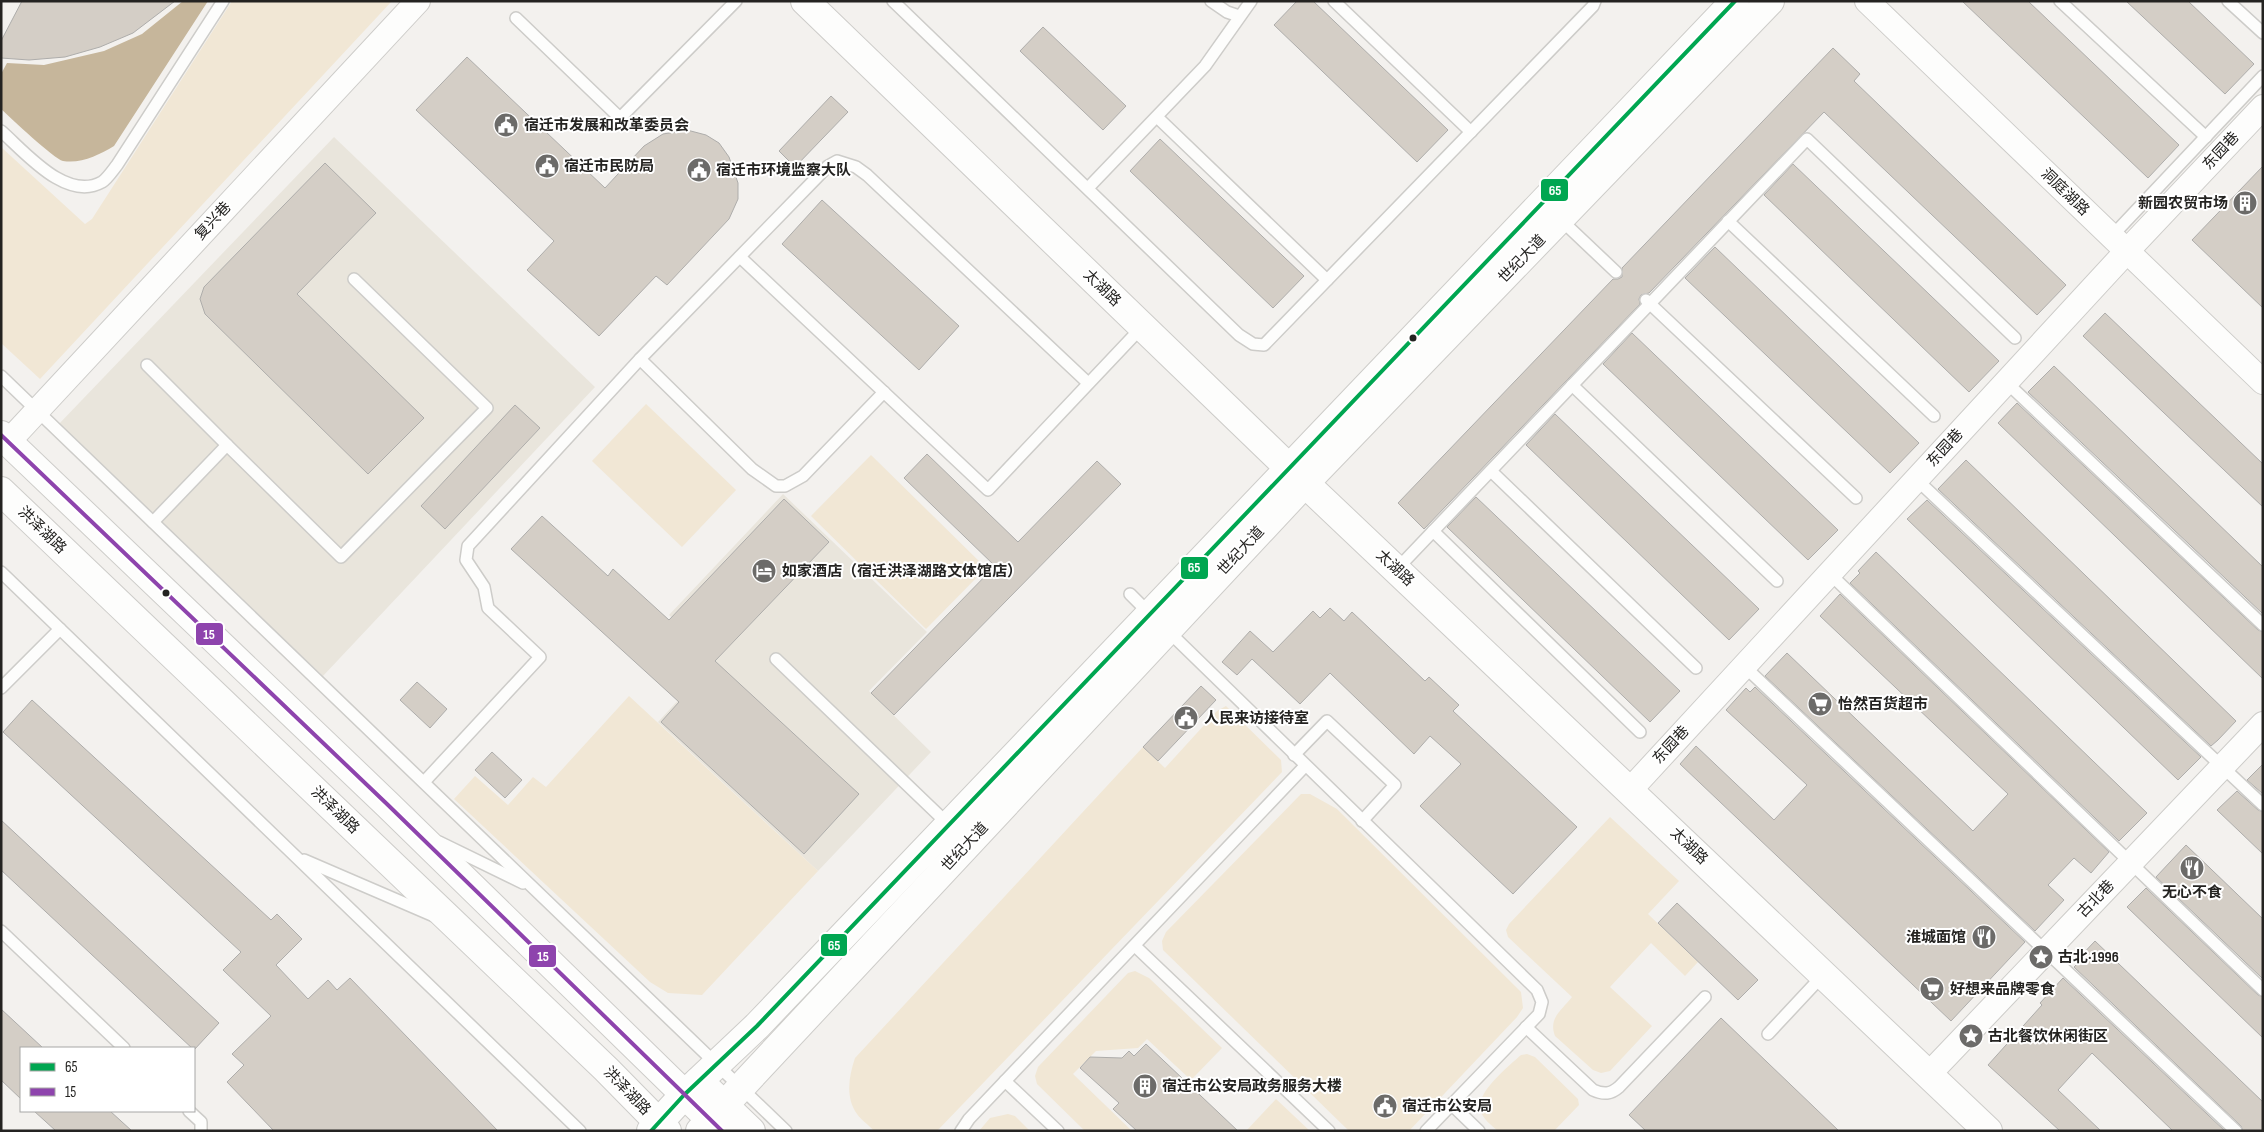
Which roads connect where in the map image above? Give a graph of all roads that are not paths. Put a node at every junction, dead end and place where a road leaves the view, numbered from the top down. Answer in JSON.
{"nodes":[{"id":1,"x":223,"y":1,"type":"edge"},
{"id":2,"x":418,"y":1,"type":"edge"},
{"id":3,"x":736,"y":1,"type":"edge"},
{"id":4,"x":805,"y":1,"type":"edge"},
{"id":5,"x":893,"y":1,"type":"edge"},
{"id":6,"x":1211,"y":1,"type":"edge"},
{"id":7,"x":1251,"y":1,"type":"edge"},
{"id":8,"x":1334,"y":1,"type":"edge"},
{"id":9,"x":1595,"y":1,"type":"edge"},
{"id":10,"x":1735,"y":1,"type":"edge"},
{"id":11,"x":1770,"y":1,"type":"edge"},
{"id":12,"x":1867,"y":1,"type":"edge"},
{"id":13,"x":2060,"y":1,"type":"edge"},
{"id":14,"x":2228,"y":1,"type":"edge"},
{"id":15,"x":1239,"y":16,"type":"junction"},
{"id":16,"x":516,"y":18,"type":"dead end"},
{"id":17,"x":2263,"y":33,"type":"edge"},
{"id":18,"x":2263,"y":76,"type":"edge"},
{"id":19,"x":2263,"y":107,"type":"edge"},
{"id":20,"x":1157,"y":117,"type":"junction"},
{"id":21,"x":1,"y":131,"type":"edge"},
{"id":22,"x":1471,"y":132,"type":"junction"},
{"id":23,"x":2206,"y":137,"type":"junction"},
{"id":24,"x":1088,"y":188,"type":"junction"},
{"id":25,"x":1552,"y":211,"type":"junction"},
{"id":26,"x":1728,"y":221,"type":"junction"},
{"id":27,"x":2119,"y":244,"type":"junction"},
{"id":28,"x":740,"y":257,"type":"junction"},
{"id":29,"x":1616,"y":272,"type":"dead end"},
{"id":30,"x":354,"y":279,"type":"dead end"},
{"id":31,"x":1327,"y":280,"type":"junction"},
{"id":32,"x":1648,"y":302,"type":"junction"},
{"id":33,"x":1142,"y":326,"type":"junction"},
{"id":34,"x":2015,"y":338,"type":"dead end"},
{"id":35,"x":640,"y":359,"type":"junction"},
{"id":36,"x":147,"y":365,"type":"dead end"},
{"id":37,"x":1,"y":376,"type":"edge"},
{"id":38,"x":2006,"y":382,"type":"junction"},
{"id":39,"x":2263,"y":382,"type":"edge"},
{"id":40,"x":1088,"y":383,"type":"junction"},
{"id":41,"x":1572,"y":386,"type":"junction"},
{"id":42,"x":884,"y":392,"type":"junction"},
{"id":43,"x":37,"y":411,"type":"junction"},
{"id":44,"x":1934,"y":416,"type":"dead end"},
{"id":45,"x":5,"y":438,"type":"edge"},
{"id":46,"x":227,"y":445,"type":"junction"},
{"id":47,"x":1491,"y":471,"type":"junction"},
{"id":48,"x":1297,"y":476,"type":"junction"},
{"id":49,"x":1916,"y":479,"type":"junction"},
{"id":50,"x":1,"y":491,"type":"edge"},
{"id":51,"x":1856,"y":498,"type":"dead end"},
{"id":52,"x":152,"y":522,"type":"junction"},
{"id":53,"x":1433,"y":531,"type":"junction"},
{"id":54,"x":1396,"y":570,"type":"junction"},
{"id":55,"x":1,"y":572,"type":"edge"},
{"id":56,"x":1829,"y":573,"type":"junction"},
{"id":57,"x":1777,"y":581,"type":"dead end"},
{"id":58,"x":1130,"y":594,"type":"dead end"},
{"id":59,"x":1159,"y":622,"type":"junction"},
{"id":60,"x":2263,"y":625,"type":"edge"},
{"id":61,"x":60,"y":629,"type":"junction"},
{"id":62,"x":776,"y":659,"type":"dead end"},
{"id":63,"x":1744,"y":666,"type":"junction"},
{"id":64,"x":1696,"y":668,"type":"dead end"},
{"id":65,"x":1,"y":688,"type":"edge"},
{"id":66,"x":2263,"y":724,"type":"edge"},
{"id":67,"x":1640,"y":732,"type":"dead end"},
{"id":68,"x":1294,"y":755,"type":"junction"},
{"id":69,"x":1306,"y":766,"type":"junction"},
{"id":70,"x":2222,"y":766,"type":"junction"},
{"id":71,"x":424,"y":782,"type":"junction"},
{"id":72,"x":1630,"y":790,"type":"junction"},
{"id":73,"x":2263,"y":805,"type":"edge"},
{"id":74,"x":1362,"y":821,"type":"junction"},
{"id":75,"x":414,"y":830,"type":"junction"},
{"id":76,"x":959,"y":834,"type":"junction"},
{"id":77,"x":295,"y":856,"type":"junction"},
{"id":78,"x":2130,"y":863,"type":"junction"},
{"id":79,"x":532,"y":887,"type":"junction"},
{"id":80,"x":457,"y":926,"type":"junction"},
{"id":81,"x":1,"y":931,"type":"edge"},
{"id":82,"x":1134,"y":946,"type":"junction"},
{"id":83,"x":2046,"y":952,"type":"junction"},
{"id":84,"x":1824,"y":974,"type":"junction"},
{"id":85,"x":2263,"y":990,"type":"edge"},
{"id":86,"x":1704,"y":997,"type":"dead end"},
{"id":87,"x":1526,"y":1027,"type":"junction"},
{"id":88,"x":1768,"y":1034,"type":"dead end"},
{"id":89,"x":123,"y":1047,"type":"edge"},
{"id":90,"x":1929,"y":1074,"type":"junction"},
{"id":91,"x":700,"y":1080,"type":"junction"},
{"id":92,"x":1006,"y":1081,"type":"junction"},
{"id":93,"x":1451,"y":1104,"type":"junction"},
{"id":94,"x":190,"y":1112,"type":"edge"},
{"id":95,"x":719,"y":1115,"type":"edge"},
{"id":96,"x":658,"y":1128,"type":"edge"},
{"id":97,"x":1982,"y":1129,"type":"edge"},
{"id":98,"x":201,"y":1131,"type":"edge"},
{"id":99,"x":580,"y":1131,"type":"edge"},
{"id":100,"x":751,"y":1131,"type":"edge"},
{"id":101,"x":786,"y":1131,"type":"edge"},
{"id":102,"x":961,"y":1131,"type":"edge"},
{"id":103,"x":1058,"y":1131,"type":"edge"},
{"id":104,"x":1329,"y":1131,"type":"edge"},
{"id":105,"x":1426,"y":1131,"type":"edge"},
{"id":106,"x":1479,"y":1131,"type":"edge"},
{"id":107,"x":2236,"y":1131,"type":"edge"}],
"edges":[{"from":1,"to":21,"type":"lane"},
{"from":2,"to":43,"type":"street","name":"复兴巷"},
{"from":3,"to":16,"type":"lane"},
{"from":4,"to":33,"type":"street","name":"太湖路"},
{"from":5,"to":24,"type":"lane"},
{"from":6,"to":15,"type":"lane"},
{"from":7,"to":15,"type":"lane"},
{"from":8,"to":22,"type":"lane"},
{"from":9,"to":22,"type":"lane"},
{"from":10,"to":25,"type":"street","name":"世纪大道"},
{"from":11,"to":25,"type":"street","name":"世纪大道"},
{"from":12,"to":27,"type":"street","name":"洞庭湖路"},
{"from":13,"to":23,"type":"lane"},
{"from":14,"to":17,"type":"lane"},
{"from":15,"to":20,"type":"lane"},
{"from":18,"to":23,"type":"lane"},
{"from":19,"to":27,"type":"street","name":"东园巷"},
{"from":20,"to":24,"type":"lane"},
{"from":20,"to":31,"type":"lane"},
{"from":22,"to":31,"type":"lane"},
{"from":23,"to":27,"type":"lane"},
{"from":24,"to":31,"type":"lane"},
{"from":25,"to":29,"type":"lane"},
{"from":25,"to":48,"type":"street","name":"世纪大道"},
{"from":26,"to":32,"type":"lane"},
{"from":26,"to":34,"type":"lane"},
{"from":26,"to":44,"type":"lane"},
{"from":27,"to":38,"type":"street","name":"东园巷"},
{"from":27,"to":39,"type":"street","name":"洞庭湖路"},
{"from":28,"to":35,"type":"lane"},
{"from":28,"to":40,"type":"lane"},
{"from":28,"to":42,"type":"lane"},
{"from":30,"to":46,"type":"lane"},
{"from":32,"to":41,"type":"lane"},
{"from":32,"to":51,"type":"lane"},
{"from":33,"to":40,"type":"lane"},
{"from":33,"to":48,"type":"street","name":"太湖路"},
{"from":35,"to":42,"type":"lane"},
{"from":35,"to":71,"type":"lane"},
{"from":36,"to":46,"type":"lane"},
{"from":37,"to":43,"type":"lane"},
{"from":38,"to":49,"type":"street","name":"东园巷"},
{"from":38,"to":60,"type":"lane"},
{"from":40,"to":42,"type":"lane"},
{"from":41,"to":47,"type":"lane"},
{"from":41,"to":57,"type":"lane"},
{"from":43,"to":45,"type":"street","name":"复兴巷"},
{"from":43,"to":52,"type":"lane"},
{"from":45,"to":75,"type":"street"},
{"from":46,"to":52,"type":"lane"},
{"from":47,"to":53,"type":"lane"},
{"from":47,"to":64,"type":"lane"},
{"from":48,"to":54,"type":"street","name":"太湖路"},
{"from":48,"to":59,"type":"street","name":"世纪大道"},
{"from":49,"to":56,"type":"street","name":"东园巷"},
{"from":49,"to":70,"type":"lane"},
{"from":50,"to":80,"type":"street","name":"洪泽湖路"},
{"from":52,"to":71,"type":"lane"},
{"from":53,"to":54,"type":"lane"},
{"from":53,"to":67,"type":"lane"},
{"from":54,"to":72,"type":"street","name":"太湖路"},
{"from":55,"to":61,"type":"lane"},
{"from":56,"to":63,"type":"street","name":"东园巷"},
{"from":56,"to":78,"type":"lane"},
{"from":58,"to":59,"type":"lane"},
{"from":59,"to":68,"type":"lane"},
{"from":59,"to":76,"type":"street","name":"世纪大道"},
{"from":61,"to":65,"type":"lane"},
{"from":61,"to":77,"type":"lane"},
{"from":62,"to":76,"type":"lane"},
{"from":63,"to":72,"type":"street","name":"东园巷"},
{"from":63,"to":83,"type":"lane"},
{"from":66,"to":70,"type":"street","name":"古北巷"},
{"from":68,"to":69,"type":"lane"},
{"from":68,"to":74,"type":"lane"},
{"from":69,"to":74,"type":"lane"},
{"from":69,"to":82,"type":"lane"},
{"from":70,"to":73,"type":"lane"},
{"from":70,"to":78,"type":"street","name":"古北巷"},
{"from":71,"to":79,"type":"lane"},
{"from":72,"to":84,"type":"street","name":"太湖路"},
{"from":74,"to":87,"type":"lane"},
{"from":75,"to":79,"type":"lane"},
{"from":75,"to":91,"type":"street"},
{"from":76,"to":91,"type":"street","name":"世纪大道"},
{"from":76,"to":95,"type":"street","name":"世纪大道"},
{"from":77,"to":80,"type":"lane"},
{"from":77,"to":99,"type":"lane"},
{"from":78,"to":83,"type":"street","name":"古北巷"},
{"from":78,"to":85,"type":"lane"},
{"from":79,"to":91,"type":"lane"},
{"from":80,"to":96,"type":"street","name":"洪泽湖路"},
{"from":81,"to":89,"type":"lane"},
{"from":82,"to":92,"type":"lane"},
{"from":82,"to":104,"type":"lane"},
{"from":83,"to":90,"type":"street","name":"古北巷"},
{"from":83,"to":107,"type":"lane"},
{"from":84,"to":88,"type":"lane"},
{"from":84,"to":90,"type":"street","name":"太湖路"},
{"from":86,"to":87,"type":"lane"},
{"from":87,"to":93,"type":"lane"},
{"from":90,"to":97,"type":"street","name":"太湖路"},
{"from":91,"to":95,"type":"street"},
{"from":91,"to":95,"type":"lane"},
{"from":91,"to":96,"type":"street","name":"世纪大道"},
{"from":92,"to":102,"type":"lane"},
{"from":92,"to":103,"type":"lane"},
{"from":93,"to":105,"type":"lane"},
{"from":93,"to":106,"type":"lane"},
{"from":94,"to":98,"type":"lane"},
{"from":95,"to":100,"type":"street"},
{"from":95,"to":101,"type":"lane"}]}
